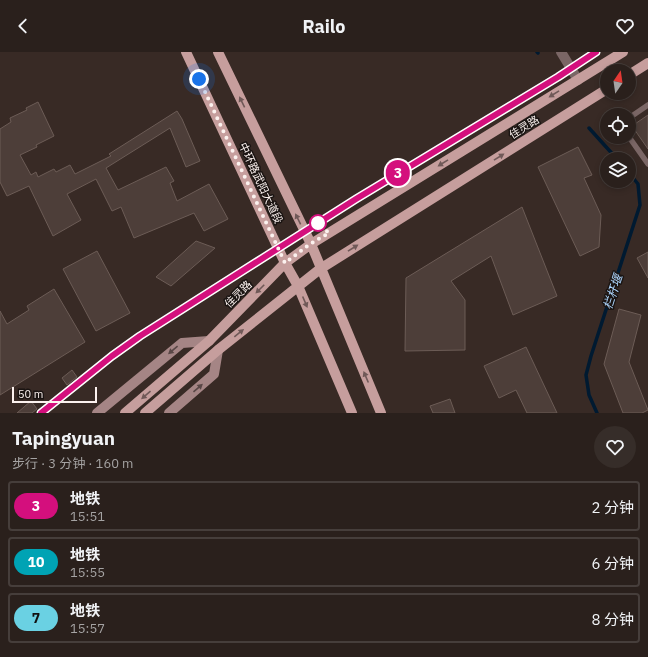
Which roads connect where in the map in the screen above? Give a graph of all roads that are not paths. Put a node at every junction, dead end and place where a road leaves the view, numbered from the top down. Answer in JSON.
{"nodes":[{"id":1,"x":186,"y":52,"type":"edge"},
{"id":2,"x":218,"y":52,"type":"edge"},
{"id":3,"x":561,"y":52,"type":"edge"},
{"id":4,"x":623,"y":52,"type":"edge"},
{"id":5,"x":648,"y":63,"type":"edge"},
{"id":6,"x":636,"y":71,"type":"edge"},
{"id":7,"x":578,"y":80,"type":"junction"},
{"id":8,"x":600,"y":93,"type":"edge"},
{"id":9,"x":648,"y":105,"type":"edge"},
{"id":10,"x":636,"y":113,"type":"edge"},
{"id":11,"x":634,"y":144,"type":"edge"},
{"id":12,"x":648,"y":164,"type":"edge"},
{"id":13,"x":310,"y":244,"type":"junction"},
{"id":14,"x":285,"y":263,"type":"junction"},
{"id":15,"x":320,"y":269,"type":"junction"},
{"id":16,"x":298,"y":286,"type":"junction"},
{"id":17,"x":209,"y":341,"type":"junction"},
{"id":18,"x":218,"y":350,"type":"junction"},
{"id":19,"x":97,"y":413,"type":"edge"},
{"id":20,"x":125,"y":413,"type":"edge"},
{"id":21,"x":145,"y":413,"type":"edge"},
{"id":22,"x":169,"y":413,"type":"edge"},
{"id":23,"x":352,"y":413,"type":"edge"},
{"id":24,"x":381,"y":413,"type":"edge"}],
"edges":[{"from":1,"to":14,"type":"main road","name":"中环路武阳大道段"},
{"from":13,"to":2,"type":"main road","name":"中环路武阳大道段","one_way":true},
{"from":3,"to":7,"type":"street"},
{"from":4,"to":7,"type":"main road","name":"佳灵路"},
{"from":5,"to":6,"type":"main road"},
{"from":7,"to":13,"type":"main road","name":"佳灵路","one_way":true},
{"from":15,"to":8,"type":"main road","name":"佳灵路","one_way":true},
{"from":9,"to":10,"type":"lane"},
{"from":11,"to":12,"type":"lane"},
{"from":13,"to":14,"type":"main road","name":"佳灵路"},
{"from":13,"to":15,"type":"main road","name":"中环路武阳大道段"},
{"from":14,"to":16,"type":"main road","name":"中环路武阳大道段"},
{"from":14,"to":17,"type":"main road","name":"佳灵路","one_way":true},
{"from":15,"to":16,"type":"main road","name":"佳灵路"},
{"from":24,"to":15,"type":"main road","name":"中环路武阳大道段","one_way":true},
{"from":18,"to":16,"type":"main road","name":"佳灵路","one_way":true},
{"from":16,"to":23,"type":"main road","name":"中环路武阳大道段","one_way":true},
{"from":17,"to":19,"type":"street","one_way":true},
{"from":17,"to":20,"type":"main road","name":"佳灵路","one_way":true},
{"from":18,"to":21,"type":"main road","name":"佳灵路"},
{"from":22,"to":18,"type":"street","one_way":true}]}
